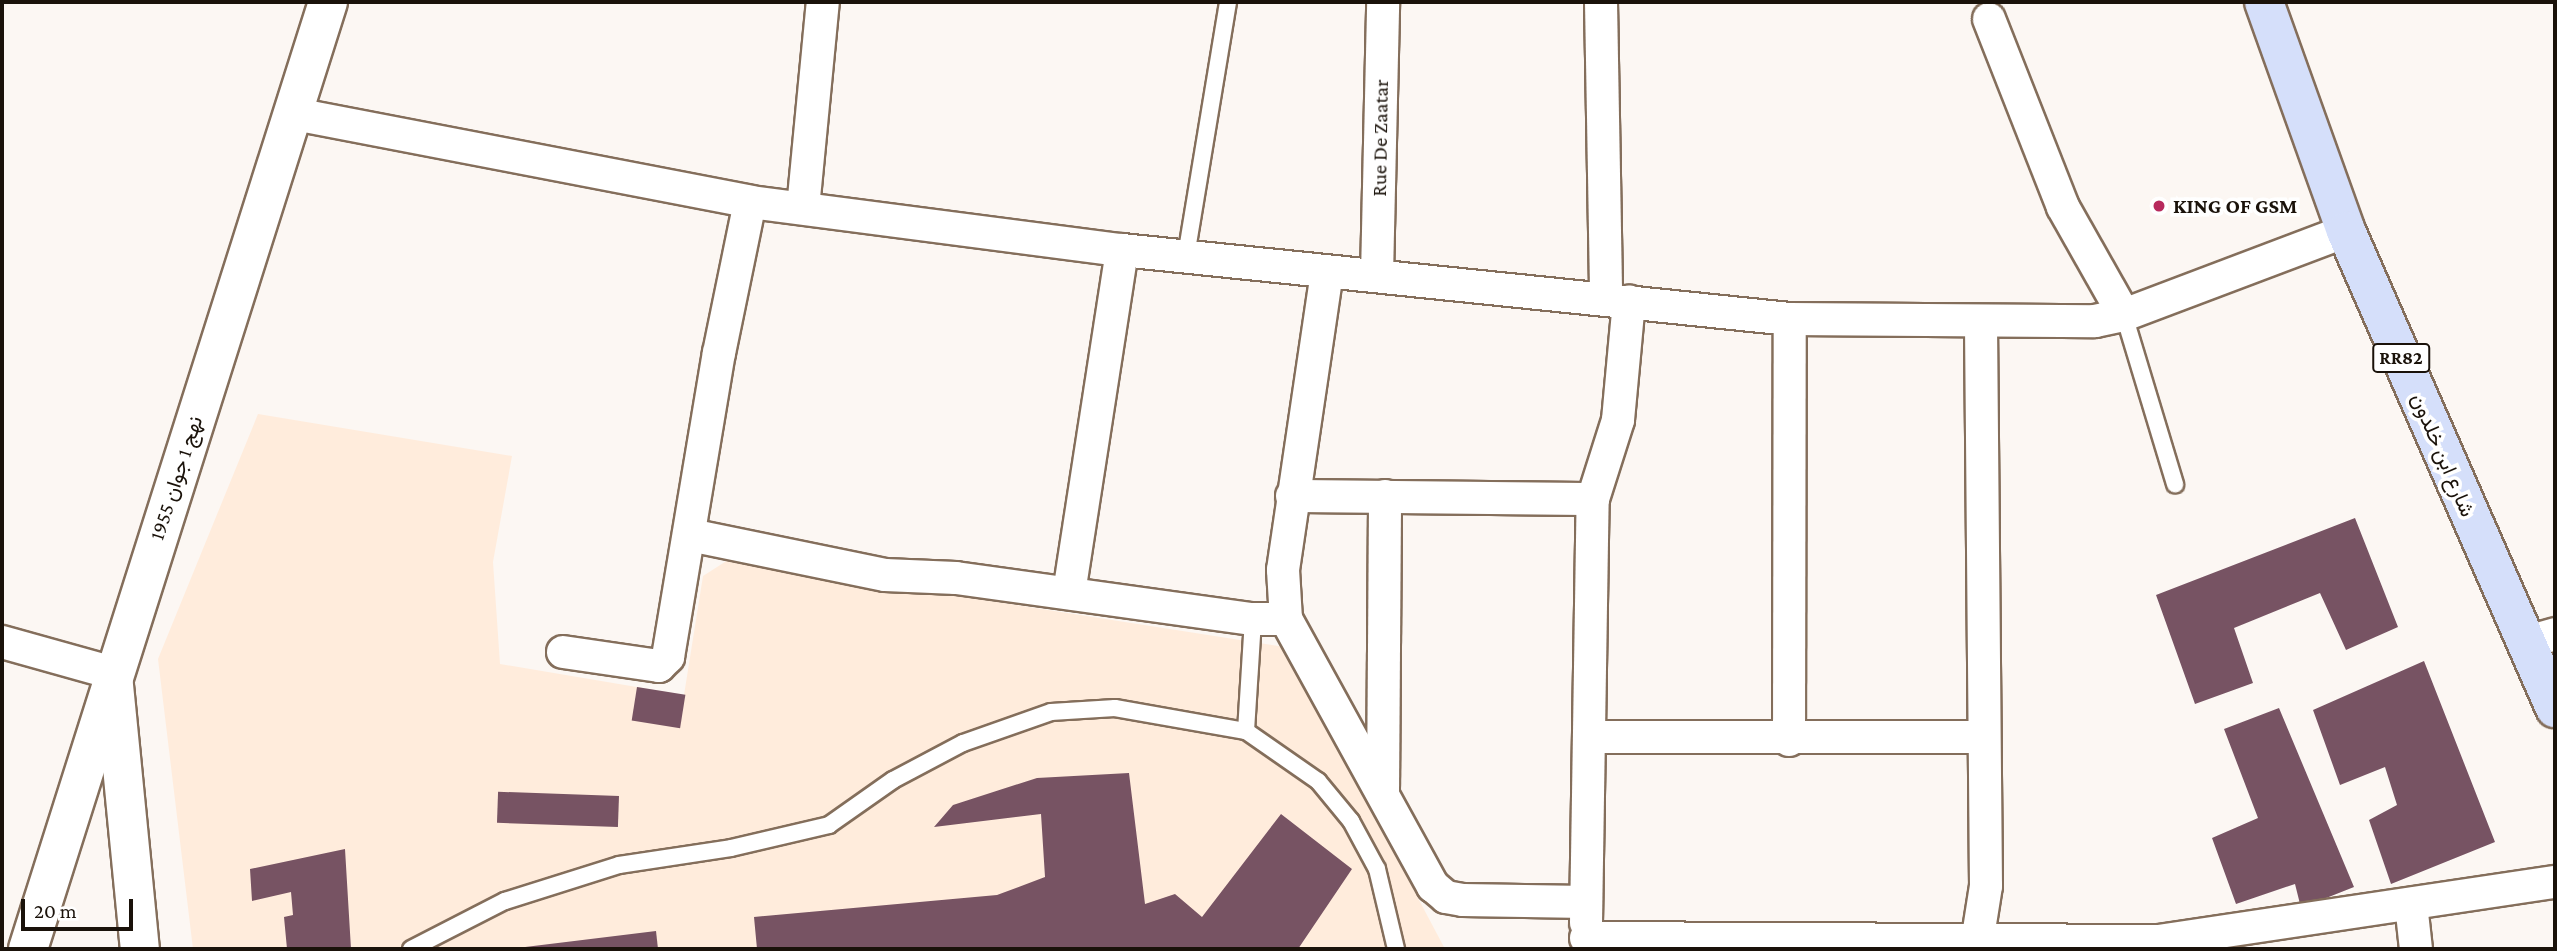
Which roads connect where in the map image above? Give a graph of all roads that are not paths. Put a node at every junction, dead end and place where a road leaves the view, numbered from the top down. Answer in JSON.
{"nodes":[{"id":1,"x":823,"y":2,"type":"edge"},
{"id":2,"x":1228,"y":2,"type":"edge"},
{"id":3,"x":1383,"y":2,"type":"edge"},
{"id":4,"x":1601,"y":2,"type":"edge"},
{"id":5,"x":2264,"y":2,"type":"edge"},
{"id":6,"x":329,"y":4,"type":"edge"},
{"id":7,"x":1989,"y":19,"type":"dead end"},
{"id":8,"x":295,"y":114,"type":"junction"},
{"id":9,"x":750,"y":202,"type":"junction"},
{"id":10,"x":803,"y":208,"type":"junction"},
{"id":11,"x":2346,"y":231,"type":"junction"},
{"id":12,"x":1122,"y":250,"type":"junction"},
{"id":13,"x":1186,"y":256,"type":"junction"},
{"id":14,"x":1327,"y":272,"type":"junction"},
{"id":15,"x":1377,"y":275,"type":"junction"},
{"id":16,"x":1617,"y":301,"type":"junction"},
{"id":17,"x":2124,"y":315,"type":"junction"},
{"id":18,"x":1790,"y":319,"type":"junction"},
{"id":19,"x":1981,"y":323,"type":"junction"},
{"id":20,"x":2175,"y":484,"type":"dead end"},
{"id":21,"x":1292,"y":496,"type":"junction"},
{"id":22,"x":1385,"y":496,"type":"junction"},
{"id":23,"x":1592,"y":499,"type":"junction"},
{"id":24,"x":690,"y":535,"type":"junction"},
{"id":25,"x":1069,"y":593,"type":"junction"},
{"id":26,"x":1253,"y":618,"type":"junction"},
{"id":27,"x":1286,"y":619,"type":"junction"},
{"id":28,"x":2540,"y":639,"type":"edge"},
{"id":29,"x":2,"y":642,"type":"edge"},
{"id":30,"x":562,"y":652,"type":"dead end"},
{"id":31,"x":113,"y":673,"type":"junction"},
{"id":32,"x":2555,"y":708,"type":"edge"},
{"id":33,"x":1246,"y":731,"type":"junction"},
{"id":34,"x":1589,"y":737,"type":"junction"},
{"id":35,"x":1984,"y":737,"type":"junction"},
{"id":36,"x":1789,"y":740,"type":"junction"},
{"id":37,"x":1383,"y":795,"type":"junction"},
{"id":38,"x":2555,"y":883,"type":"edge"},
{"id":39,"x":1586,"y":902,"type":"junction"},
{"id":40,"x":2411,"y":904,"type":"junction"},
{"id":41,"x":1586,"y":943,"type":"edge"},
{"id":42,"x":1785,"y":944,"type":"edge"},
{"id":43,"x":1976,"y":944,"type":"edge"},
{"id":44,"x":2065,"y":945,"type":"edge"},
{"id":45,"x":28,"y":949,"type":"edge"},
{"id":46,"x":140,"y":949,"type":"edge"},
{"id":47,"x":411,"y":949,"type":"edge"},
{"id":48,"x":1396,"y":949,"type":"edge"},
{"id":49,"x":2416,"y":949,"type":"edge"}],
"edges":[{"from":1,"to":10,"type":"street"},
{"from":2,"to":13,"type":"lane"},
{"from":3,"to":15,"type":"street","name":"Rue De Zaatar"},
{"from":4,"to":16,"type":"street"},
{"from":5,"to":11,"type":"main road","name":"شارع ابن خلدون","number":"RR82"},
{"from":6,"to":8,"type":"main road","name":"نهج 1 جوان 1955"},
{"from":7,"to":17,"type":"street"},
{"from":8,"to":9,"type":"street"},
{"from":8,"to":31,"type":"main road","name":"نهج 1 جوان 1955"},
{"from":9,"to":10,"type":"street"},
{"from":9,"to":24,"type":"street"},
{"from":10,"to":12,"type":"street"},
{"from":11,"to":17,"type":"street"},
{"from":11,"to":28,"type":"main road","name":"شارع ابن خلدون","number":"RR82"},
{"from":12,"to":13,"type":"street"},
{"from":12,"to":25,"type":"street"},
{"from":13,"to":14,"type":"street"},
{"from":14,"to":15,"type":"street"},
{"from":14,"to":21,"type":"street"},
{"from":15,"to":16,"type":"street"},
{"from":16,"to":18,"type":"street"},
{"from":16,"to":23,"type":"street"},
{"from":17,"to":19,"type":"street"},
{"from":17,"to":20,"type":"lane"},
{"from":18,"to":19,"type":"street"},
{"from":18,"to":36,"type":"street"},
{"from":19,"to":35,"type":"street"},
{"from":21,"to":22,"type":"street"},
{"from":21,"to":27,"type":"street"},
{"from":22,"to":23,"type":"street"},
{"from":22,"to":37,"type":"street"},
{"from":23,"to":34,"type":"street"},
{"from":24,"to":25,"type":"street"},
{"from":24,"to":30,"type":"street"},
{"from":25,"to":26,"type":"street"},
{"from":26,"to":27,"type":"street"},
{"from":26,"to":33,"type":"lane"},
{"from":27,"to":37,"type":"street"},
{"from":28,"to":32,"type":"main road","name":"شارع ابن خلدون","number":"RR82"},
{"from":29,"to":31,"type":"street"},
{"from":31,"to":45,"type":"main road","name":"نهج 1 جوان 1955"},
{"from":31,"to":46,"type":"main road"},
{"from":33,"to":47,"type":"lane"},
{"from":33,"to":48,"type":"lane"},
{"from":34,"to":36,"type":"street"},
{"from":34,"to":39,"type":"street"},
{"from":35,"to":36,"type":"street"},
{"from":35,"to":43,"type":"street"},
{"from":37,"to":39,"type":"street"},
{"from":38,"to":40,"type":"street"},
{"from":39,"to":41,"type":"street"},
{"from":40,"to":44,"type":"street"},
{"from":40,"to":49,"type":"street"},
{"from":41,"to":42,"type":"street"},
{"from":42,"to":43,"type":"street"},
{"from":43,"to":44,"type":"street"}]}
